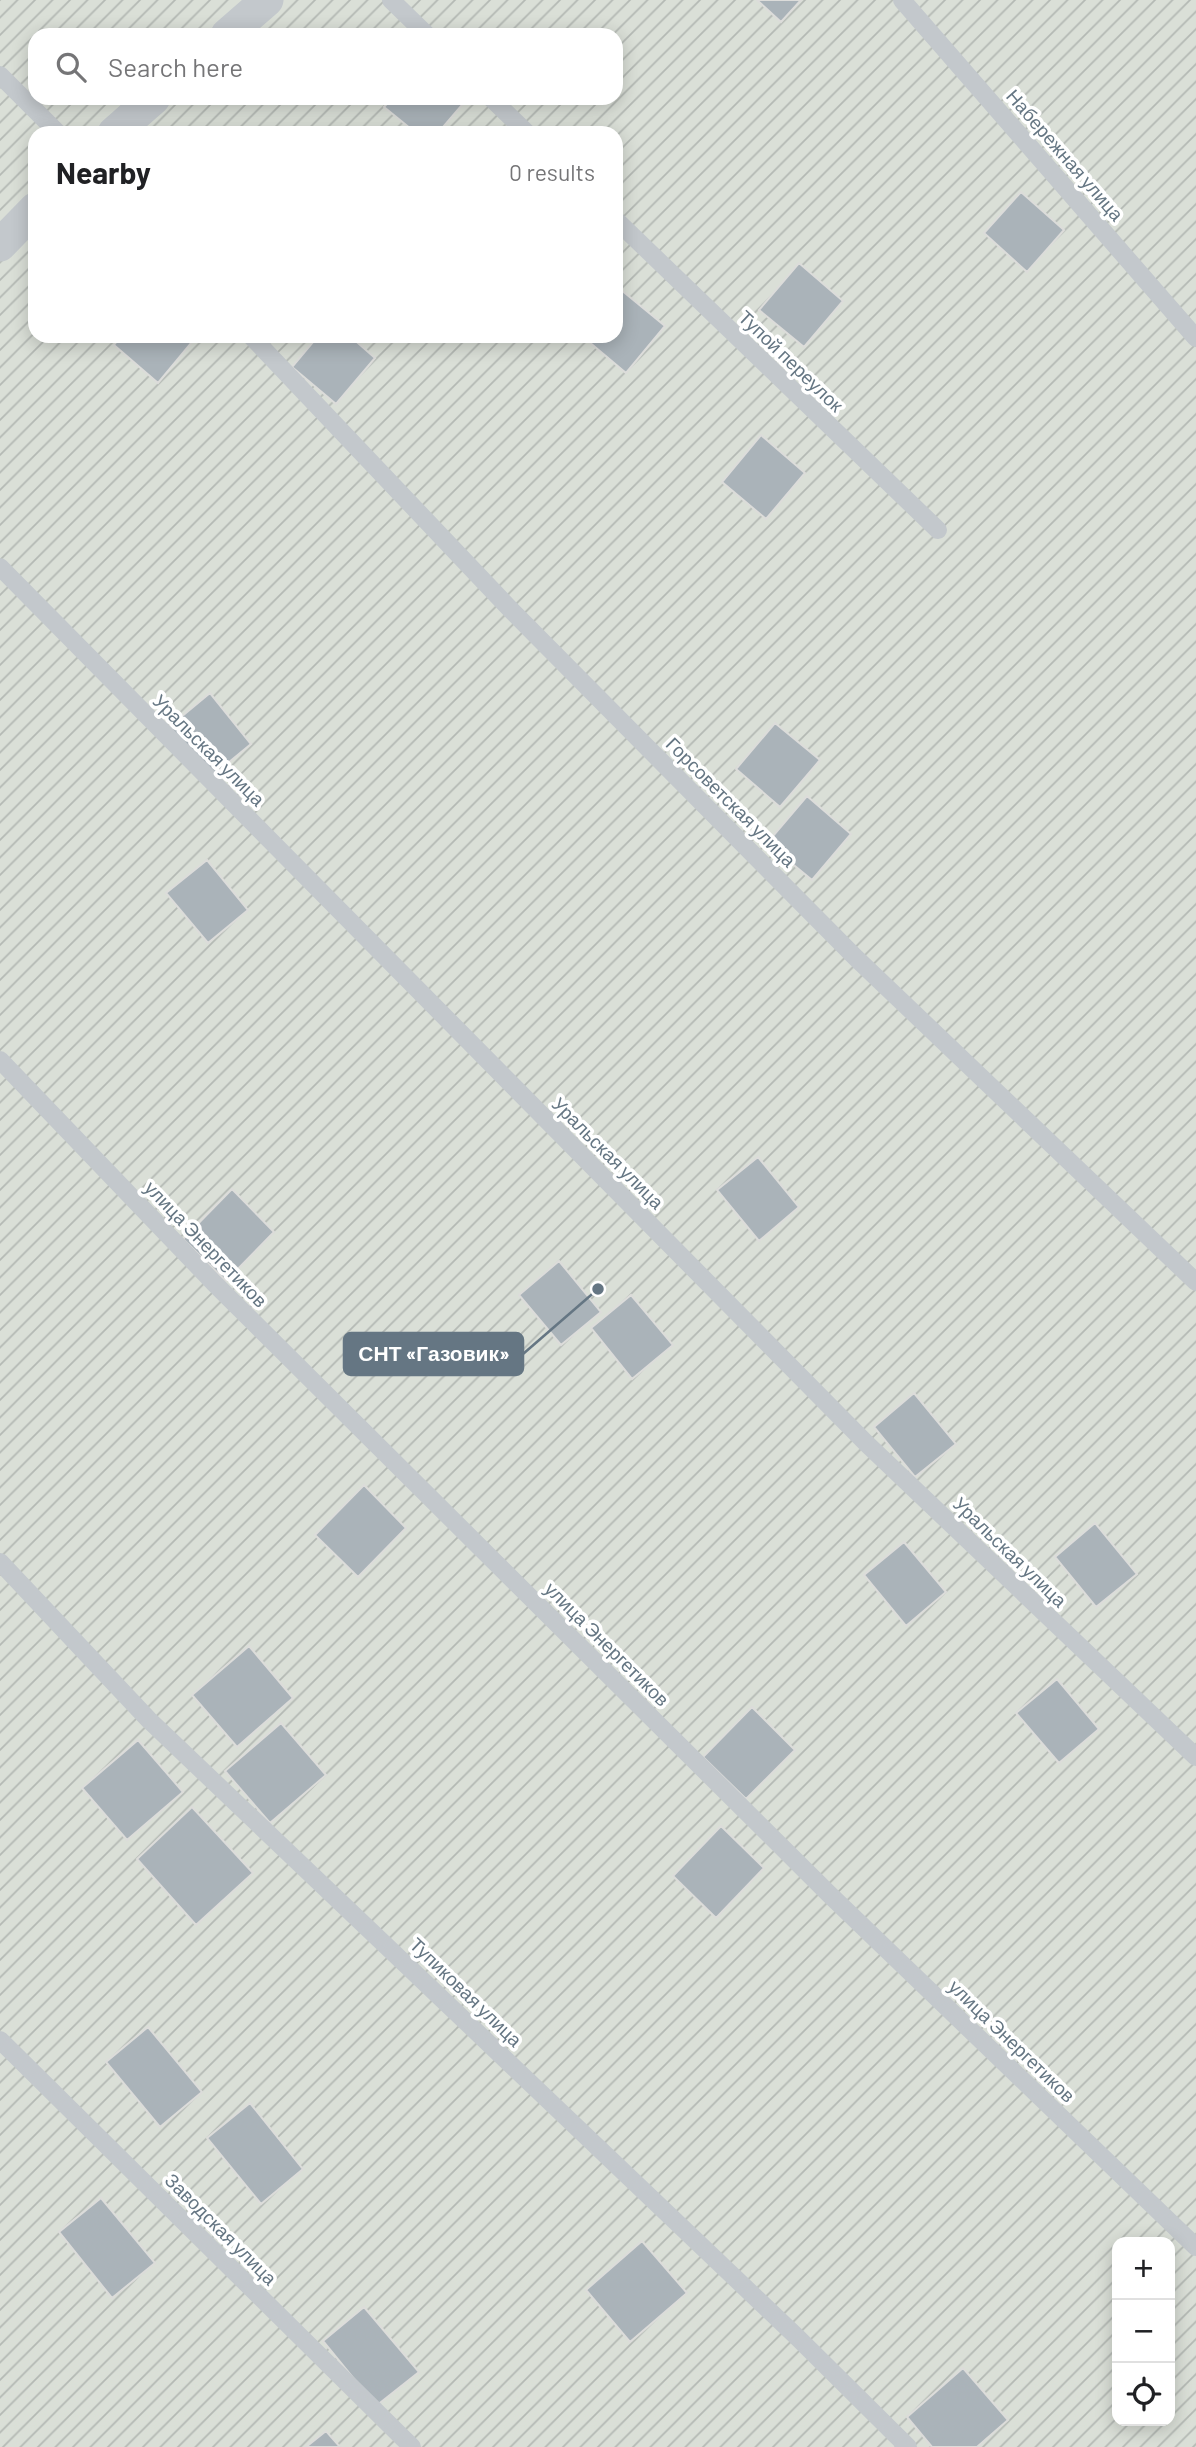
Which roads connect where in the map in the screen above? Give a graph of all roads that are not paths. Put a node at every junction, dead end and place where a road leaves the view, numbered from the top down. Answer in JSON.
{"nodes":[{"id":1,"x":267,"y":0,"type":"edge"},
{"id":2,"x":391,"y":0,"type":"edge"},
{"id":3,"x":902,"y":0,"type":"edge"},
{"id":4,"x":235,"y":28,"type":"edge"},
{"id":5,"x":420,"y":28,"type":"edge"},
{"id":6,"x":0,"y":75,"type":"edge"},
{"id":7,"x":28,"y":103,"type":"edge"},
{"id":8,"x":30,"y":105,"type":"edge"},
{"id":9,"x":146,"y":105,"type":"edge"},
{"id":10,"x":498,"y":105,"type":"edge"},
{"id":11,"x":51,"y":126,"type":"edge"},
{"id":12,"x":122,"y":126,"type":"edge"},
{"id":13,"x":520,"y":126,"type":"edge"},
{"id":14,"x":28,"y":216,"type":"edge"},
{"id":15,"x":623,"y":227,"type":"edge"},
{"id":16,"x":0,"y":245,"type":"edge"},
{"id":17,"x":1196,"y":338,"type":"edge"},
{"id":18,"x":258,"y":343,"type":"edge"},
{"id":19,"x":937,"y":530,"type":"dead end"},
{"id":20,"x":0,"y":568,"type":"edge"},
{"id":21,"x":0,"y":1060,"type":"edge"},
{"id":22,"x":1196,"y":1282,"type":"edge"},
{"id":23,"x":0,"y":1562,"type":"edge"},
{"id":24,"x":1196,"y":1758,"type":"edge"},
{"id":25,"x":0,"y":2040,"type":"edge"},
{"id":26,"x":1196,"y":2247,"type":"edge"},
{"id":27,"x":412,"y":2447,"type":"edge"},
{"id":28,"x":908,"y":2447,"type":"edge"}],
"edges":[{"from":1,"to":4,"type":"street"},
{"from":2,"to":5,"type":"lane"},
{"from":3,"to":17,"type":"lane","name":"Набережная улица"},
{"from":6,"to":7,"type":"lane"},
{"from":8,"to":11,"type":"lane"},
{"from":9,"to":12,"type":"street"},
{"from":10,"to":13,"type":"lane"},
{"from":14,"to":16,"type":"street"},
{"from":15,"to":19,"type":"lane","name":"Тупой переулок"},
{"from":18,"to":22,"type":"lane","name":"Горсоветская улица"},
{"from":20,"to":24,"type":"lane","name":"Уральская улица"},
{"from":21,"to":26,"type":"lane","name":"улица Энергетиков"},
{"from":23,"to":28,"type":"lane","name":"Тупиковая улица"},
{"from":25,"to":27,"type":"lane","name":"Заводская улица"}]}
